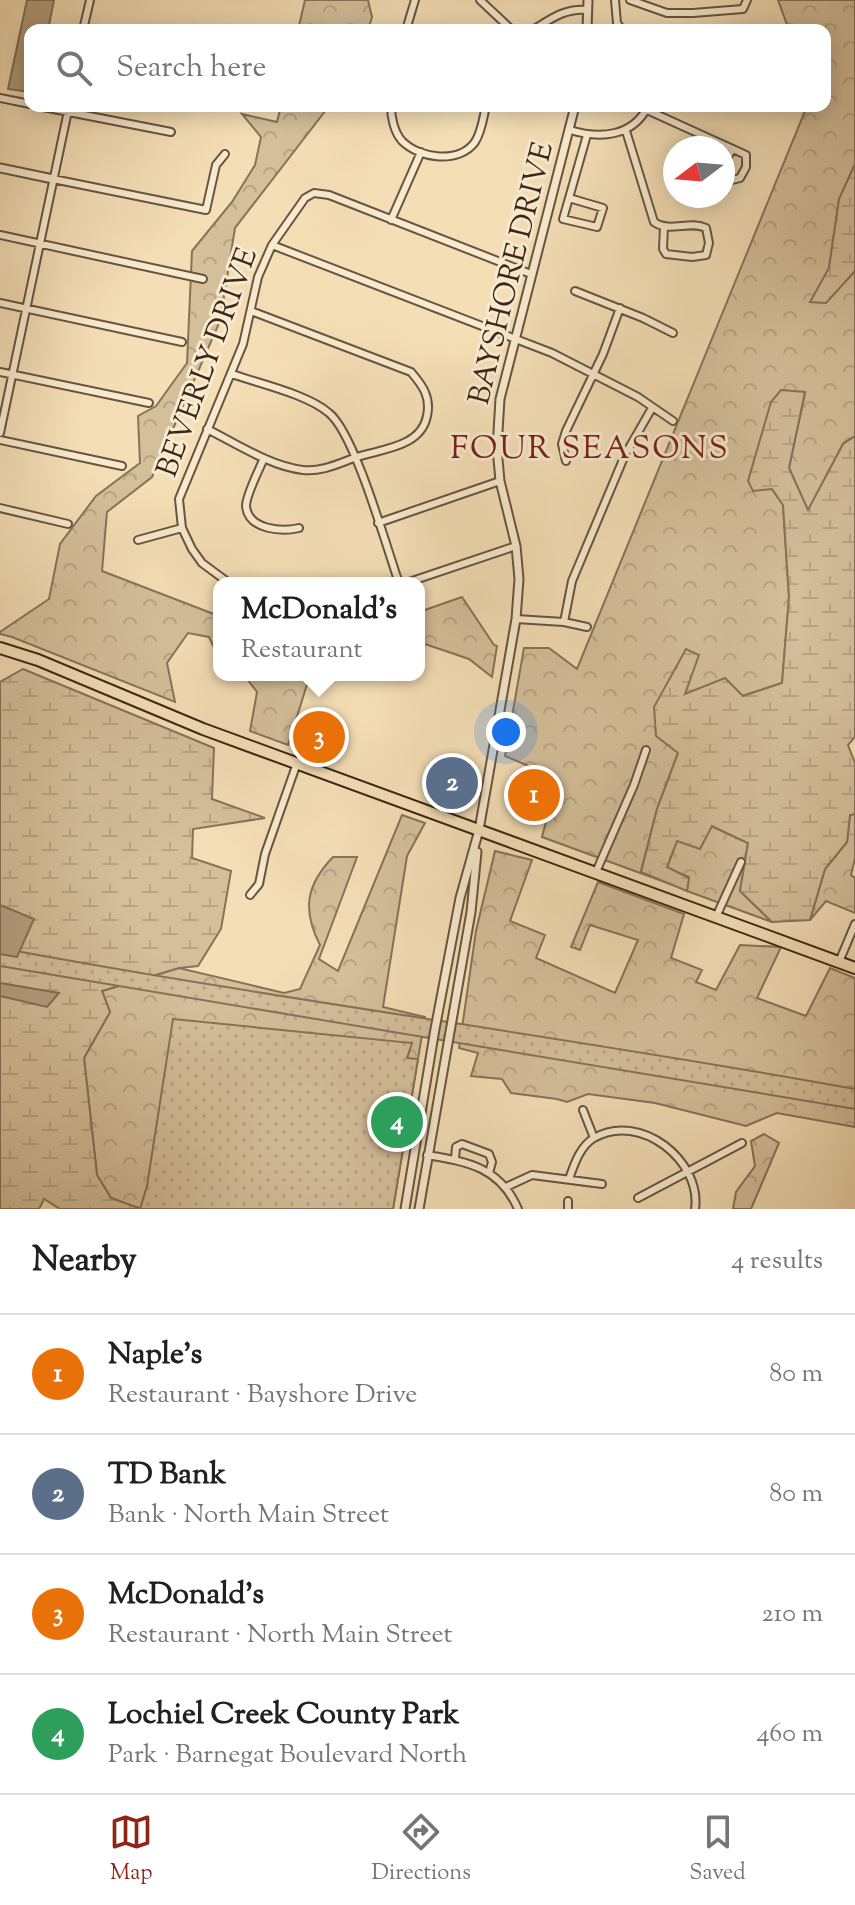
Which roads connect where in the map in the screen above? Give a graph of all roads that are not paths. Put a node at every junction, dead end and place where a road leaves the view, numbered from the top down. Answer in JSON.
{"nodes":[{"id":1,"x":90,"y":0,"type":"edge"},
{"id":2,"x":415,"y":0,"type":"edge"},
{"id":3,"x":480,"y":0,"type":"edge"},
{"id":4,"x":588,"y":0,"type":"edge"},
{"id":5,"x":615,"y":0,"type":"edge"},
{"id":6,"x":630,"y":0,"type":"edge"},
{"id":7,"x":728,"y":0,"type":"edge"},
{"id":8,"x":747,"y":0,"type":"edge"},
{"id":9,"x":729,"y":9,"type":"junction"},
{"id":10,"x":588,"y":10,"type":"junction"},
{"id":11,"x":84,"y":24,"type":"edge"},
{"id":12,"x":408,"y":24,"type":"edge"},
{"id":13,"x":506,"y":24,"type":"edge"},
{"id":14,"x":543,"y":24,"type":"edge"},
{"id":15,"x":587,"y":24,"type":"edge"},
{"id":16,"x":618,"y":24,"type":"edge"},
{"id":17,"x":0,"y":98,"type":"edge"},
{"id":18,"x":24,"y":103,"type":"edge"},
{"id":19,"x":67,"y":112,"type":"edge"},
{"id":20,"x":81,"y":112,"type":"edge"},
{"id":21,"x":392,"y":112,"type":"edge"},
{"id":22,"x":485,"y":112,"type":"edge"},
{"id":23,"x":574,"y":112,"type":"edge"},
{"id":24,"x":644,"y":112,"type":"edge"},
{"id":25,"x":656,"y":112,"type":"edge"},
{"id":26,"x":570,"y":130,"type":"junction"},
{"id":27,"x":626,"y":131,"type":"junction"},
{"id":28,"x":171,"y":132,"type":"dead end"},
{"id":29,"x":587,"y":135,"type":"junction"},
{"id":30,"x":706,"y":136,"type":"edge"},
{"id":31,"x":735,"y":150,"type":"edge"},
{"id":32,"x":421,"y":152,"type":"junction"},
{"id":33,"x":225,"y":154,"type":"dead end"},
{"id":34,"x":0,"y":168,"type":"edge"},
{"id":35,"x":53,"y":179,"type":"junction"},
{"id":36,"x":735,"y":179,"type":"edge"},
{"id":37,"x":569,"y":198,"type":"junction"},
{"id":38,"x":391,"y":220,"type":"junction"},
{"id":39,"x":664,"y":226,"type":"junction"},
{"id":40,"x":0,"y":235,"type":"edge"},
{"id":41,"x":39,"y":244,"type":"junction"},
{"id":42,"x":272,"y":245,"type":"junction"},
{"id":43,"x":531,"y":274,"type":"junction"},
{"id":44,"x":203,"y":279,"type":"dead end"},
{"id":45,"x":575,"y":291,"type":"dead end"},
{"id":46,"x":0,"y":303,"type":"edge"},
{"id":47,"x":620,"y":308,"type":"junction"},
{"id":48,"x":27,"y":309,"type":"junction"},
{"id":49,"x":251,"y":311,"type":"junction"},
{"id":50,"x":673,"y":333,"type":"dead end"},
{"id":51,"x":514,"y":340,"type":"junction"},
{"id":52,"x":182,"y":342,"type":"dead end"},
{"id":53,"x":0,"y":372,"type":"edge"},
{"id":54,"x":13,"y":374,"type":"junction"},
{"id":55,"x":232,"y":374,"type":"junction"},
{"id":56,"x":593,"y":374,"type":"junction"},
{"id":57,"x":149,"y":403,"type":"dead end"},
{"id":58,"x":652,"y":408,"type":"junction"},
{"id":59,"x":673,"y":421,"type":"dead end"},
{"id":60,"x":207,"y":429,"type":"junction"},
{"id":61,"x":0,"y":433,"type":"edge"},
{"id":62,"x":0,"y":440,"type":"edge"},
{"id":63,"x":264,"y":458,"type":"junction"},
{"id":64,"x":355,"y":458,"type":"junction"},
{"id":65,"x":566,"y":461,"type":"dead end"},
{"id":66,"x":122,"y":466,"type":"dead end"},
{"id":67,"x":500,"y":481,"type":"junction"},
{"id":68,"x":0,"y":508,"type":"edge"},
{"id":69,"x":378,"y":523,"type":"junction"},
{"id":70,"x":68,"y":524,"type":"dead end"},
{"id":71,"x":182,"y":528,"type":"junction"},
{"id":72,"x":299,"y":528,"type":"dead end"},
{"id":73,"x":138,"y":540,"type":"dead end"},
{"id":74,"x":516,"y":546,"type":"junction"},
{"id":75,"x":221,"y":577,"type":"edge"},
{"id":76,"x":397,"y":577,"type":"edge"},
{"id":77,"x":424,"y":577,"type":"edge"},
{"id":78,"x":516,"y":619,"type":"junction"},
{"id":79,"x":564,"y":622,"type":"junction"},
{"id":80,"x":587,"y":627,"type":"dead end"},
{"id":81,"x":0,"y":648,"type":"edge"},
{"id":82,"x":646,"y":750,"type":"dead end"},
{"id":83,"x":297,"y":763,"type":"junction"},
{"id":84,"x":479,"y":830,"type":"junction"},
{"id":85,"x":741,"y":862,"type":"dead end"},
{"id":86,"x":596,"y":872,"type":"junction"},
{"id":87,"x":250,"y":895,"type":"dead end"},
{"id":88,"x":716,"y":917,"type":"junction"},
{"id":89,"x":855,"y":924,"type":"edge"},
{"id":90,"x":839,"y":962,"type":"junction"},
{"id":91,"x":855,"y":968,"type":"edge"},
{"id":92,"x":583,"y":1110,"type":"dead end"},
{"id":93,"x":594,"y":1138,"type":"junction"},
{"id":94,"x":742,"y":1143,"type":"dead end"},
{"id":95,"x":427,"y":1155,"type":"junction"},
{"id":96,"x":455,"y":1159,"type":"junction"},
{"id":97,"x":689,"y":1172,"type":"junction"},
{"id":98,"x":489,"y":1173,"type":"junction"},
{"id":99,"x":569,"y":1179,"type":"junction"},
{"id":100,"x":602,"y":1184,"type":"dead end"},
{"id":101,"x":506,"y":1187,"type":"junction"},
{"id":102,"x":638,"y":1198,"type":"dead end"},
{"id":103,"x":405,"y":1209,"type":"edge"},
{"id":104,"x":419,"y":1209,"type":"edge"},
{"id":105,"x":518,"y":1209,"type":"edge"},
{"id":106,"x":695,"y":1209,"type":"edge"}],
"edges":[{"from":1,"to":11,"type":"street"},
{"from":2,"to":12,"type":"street"},
{"from":3,"to":13,"type":"street"},
{"from":4,"to":10,"type":"street"},
{"from":5,"to":16,"type":"street"},
{"from":6,"to":9,"type":"street"},
{"from":7,"to":9,"type":"street"},
{"from":8,"to":9,"type":"street"},
{"from":10,"to":14,"type":"street"},
{"from":10,"to":15,"type":"street"},
{"from":17,"to":18,"type":"street"},
{"from":19,"to":35,"type":"street"},
{"from":20,"to":28,"type":"street"},
{"from":21,"to":32,"type":"street"},
{"from":22,"to":32,"type":"street"},
{"from":23,"to":26,"type":"street","name":"BAYSHORE DRIVE"},
{"from":24,"to":27,"type":"street"},
{"from":25,"to":30,"type":"street"},
{"from":26,"to":29,"type":"street"},
{"from":26,"to":43,"type":"street","name":"BAYSHORE DRIVE"},
{"from":27,"to":29,"type":"street"},
{"from":27,"to":39,"type":"street"},
{"from":29,"to":37,"type":"street"},
{"from":31,"to":36,"type":"street"},
{"from":32,"to":38,"type":"street"},
{"from":33,"to":35,"type":"street"},
{"from":34,"to":35,"type":"street"},
{"from":35,"to":41,"type":"street"},
{"from":37,"to":37,"type":"street"},
{"from":38,"to":42,"type":"street","name":"BEVERLY DRIVE"},
{"from":38,"to":43,"type":"street","name":"BEVERLY DRIVE"},
{"from":39,"to":39,"type":"street"},
{"from":40,"to":41,"type":"street"},
{"from":41,"to":44,"type":"street"},
{"from":41,"to":48,"type":"street"},
{"from":42,"to":49,"type":"street","name":"BEVERLY DRIVE"},
{"from":42,"to":51,"type":"street"},
{"from":43,"to":51,"type":"street","name":"BAYSHORE DRIVE"},
{"from":45,"to":47,"type":"street"},
{"from":46,"to":48,"type":"street"},
{"from":47,"to":50,"type":"street"},
{"from":47,"to":56,"type":"street"},
{"from":48,"to":52,"type":"street"},
{"from":48,"to":54,"type":"street"},
{"from":49,"to":55,"type":"street","name":"BEVERLY DRIVE"},
{"from":49,"to":64,"type":"street"},
{"from":51,"to":56,"type":"street"},
{"from":51,"to":67,"type":"street","name":"BAYSHORE DRIVE"},
{"from":53,"to":54,"type":"street"},
{"from":54,"to":57,"type":"street"},
{"from":54,"to":61,"type":"street"},
{"from":55,"to":60,"type":"street","name":"BEVERLY DRIVE"},
{"from":55,"to":64,"type":"street"},
{"from":56,"to":58,"type":"street"},
{"from":56,"to":65,"type":"street"},
{"from":58,"to":59,"type":"street"},
{"from":58,"to":79,"type":"street"},
{"from":60,"to":63,"type":"street"},
{"from":60,"to":71,"type":"street","name":"BEVERLY DRIVE"},
{"from":62,"to":66,"type":"street"},
{"from":63,"to":64,"type":"street"},
{"from":63,"to":72,"type":"street"},
{"from":64,"to":69,"type":"street"},
{"from":67,"to":69,"type":"street"},
{"from":67,"to":74,"type":"street","name":"BAYSHORE DRIVE"},
{"from":68,"to":70,"type":"street"},
{"from":69,"to":76,"type":"street"},
{"from":71,"to":73,"type":"street"},
{"from":71,"to":75,"type":"street"},
{"from":74,"to":77,"type":"street"},
{"from":74,"to":78,"type":"street","name":"BAYSHORE DRIVE"},
{"from":78,"to":79,"type":"street"},
{"from":78,"to":84,"type":"street","name":"BAYSHORE DRIVE"},
{"from":79,"to":80,"type":"street"},
{"from":81,"to":83,"type":"highway"},
{"from":82,"to":86,"type":"street"},
{"from":83,"to":84,"type":"highway"},
{"from":83,"to":87,"type":"street"},
{"from":84,"to":86,"type":"highway"},
{"from":84,"to":95,"type":"street"},
{"from":84,"to":103,"type":"street"},
{"from":85,"to":88,"type":"street"},
{"from":86,"to":88,"type":"highway"},
{"from":88,"to":90,"type":"highway"},
{"from":89,"to":90,"type":"street"},
{"from":90,"to":91,"type":"highway"},
{"from":92,"to":93,"type":"street"},
{"from":93,"to":97,"type":"street"},
{"from":93,"to":99,"type":"street"},
{"from":94,"to":97,"type":"street"},
{"from":95,"to":96,"type":"street"},
{"from":95,"to":104,"type":"street"},
{"from":96,"to":98,"type":"street"},
{"from":96,"to":98,"type":"street"},
{"from":97,"to":102,"type":"street"},
{"from":97,"to":106,"type":"street"},
{"from":98,"to":101,"type":"street"},
{"from":99,"to":100,"type":"street"},
{"from":99,"to":101,"type":"street"},
{"from":101,"to":105,"type":"street"}]}
